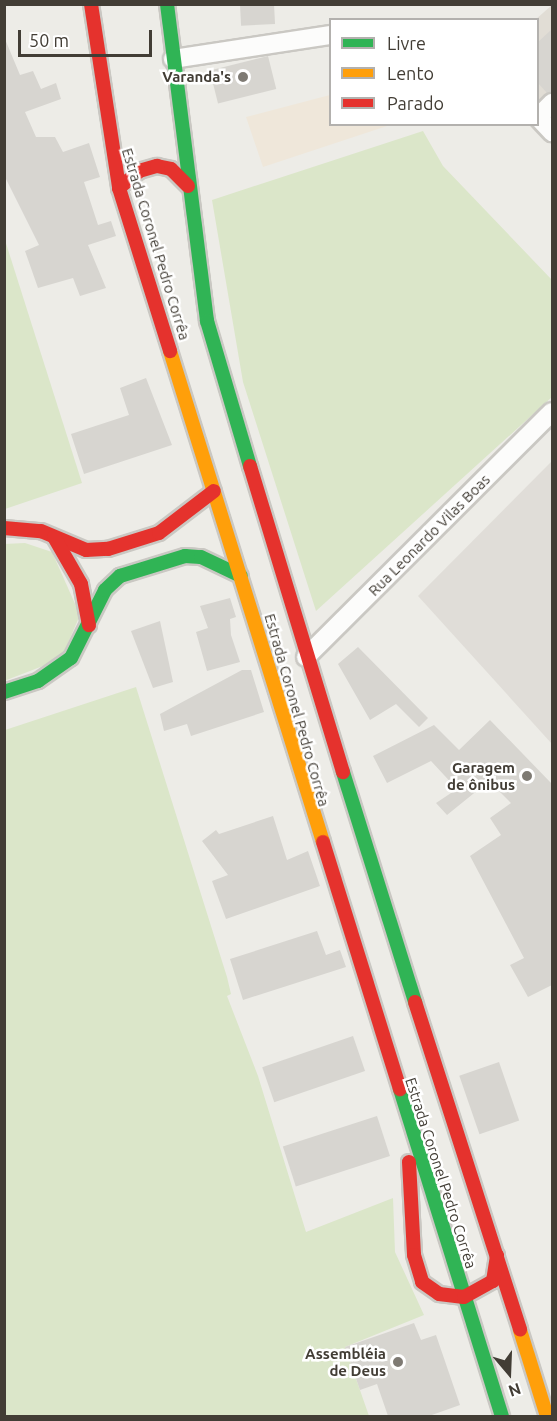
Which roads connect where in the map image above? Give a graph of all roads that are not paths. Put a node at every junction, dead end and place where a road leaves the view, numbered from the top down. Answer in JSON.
{"nodes":[{"id":1,"x":91,"y":4,"type":"edge"},
{"id":2,"x":167,"y":4,"type":"edge"},
{"id":3,"x":329,"y":36,"type":"edge"},
{"id":4,"x":174,"y":58,"type":"junction"},
{"id":5,"x":552,"y":104,"type":"edge"},
{"id":6,"x":539,"y":116,"type":"edge"},
{"id":7,"x":539,"y":118,"type":"edge"},
{"id":8,"x":552,"y":132,"type":"edge"},
{"id":9,"x":188,"y":186,"type":"junction"},
{"id":10,"x":119,"y":188,"type":"junction"},
{"id":11,"x":552,"y":412,"type":"edge"},
{"id":12,"x":214,"y":491,"type":"junction"},
{"id":13,"x":4,"y":528,"type":"edge"},
{"id":14,"x":54,"y":537,"type":"junction"},
{"id":15,"x":241,"y":576,"type":"junction"},
{"id":16,"x":89,"y":625,"type":"junction"},
{"id":17,"x":306,"y":657,"type":"junction"},
{"id":18,"x":4,"y":692,"type":"edge"},
{"id":19,"x":409,"y":1131,"type":"junction"},
{"id":20,"x":497,"y":1253,"type":"junction"},
{"id":21,"x":464,"y":1297,"type":"junction"},
{"id":22,"x":502,"y":1416,"type":"edge"},
{"id":23,"x":547,"y":1416,"type":"edge"}],
"edges":[{"from":1,"to":10,"type":"main road","name":"Estrada Coronel Pedro Corrêa"},
{"from":2,"to":4,"type":"main road","name":"Estrada Coronel Pedro Corrêa"},
{"from":3,"to":4,"type":"street"},
{"from":4,"to":9,"type":"main road","name":"Estrada Coronel Pedro Corrêa"},
{"from":5,"to":6,"type":"street"},
{"from":7,"to":8,"type":"street"},
{"from":9,"to":10,"type":"main road"},
{"from":9,"to":17,"type":"main road","name":"Estrada Coronel Pedro Corrêa"},
{"from":10,"to":12,"type":"main road","name":"Estrada Coronel Pedro Corrêa"},
{"from":11,"to":17,"type":"street","name":"Rua Leonardo Vilas Boas"},
{"from":12,"to":14,"type":"main road"},
{"from":12,"to":15,"type":"main road","name":"Estrada Coronel Pedro Corrêa"},
{"from":13,"to":14,"type":"main road"},
{"from":14,"to":16,"type":"main road"},
{"from":15,"to":16,"type":"main road"},
{"from":15,"to":19,"type":"main road","name":"Estrada Coronel Pedro Corrêa"},
{"from":16,"to":18,"type":"main road"},
{"from":17,"to":20,"type":"main road","name":"Estrada Coronel Pedro Corrêa"},
{"from":19,"to":21,"type":"main road","name":"Estrada Coronel Pedro Corrêa"},
{"from":19,"to":21,"type":"main road"},
{"from":20,"to":21,"type":"main road"},
{"from":20,"to":23,"type":"main road","name":"Estrada Coronel Pedro Corrêa"},
{"from":21,"to":22,"type":"main road","name":"Estrada Coronel Pedro Corrêa"}]}
